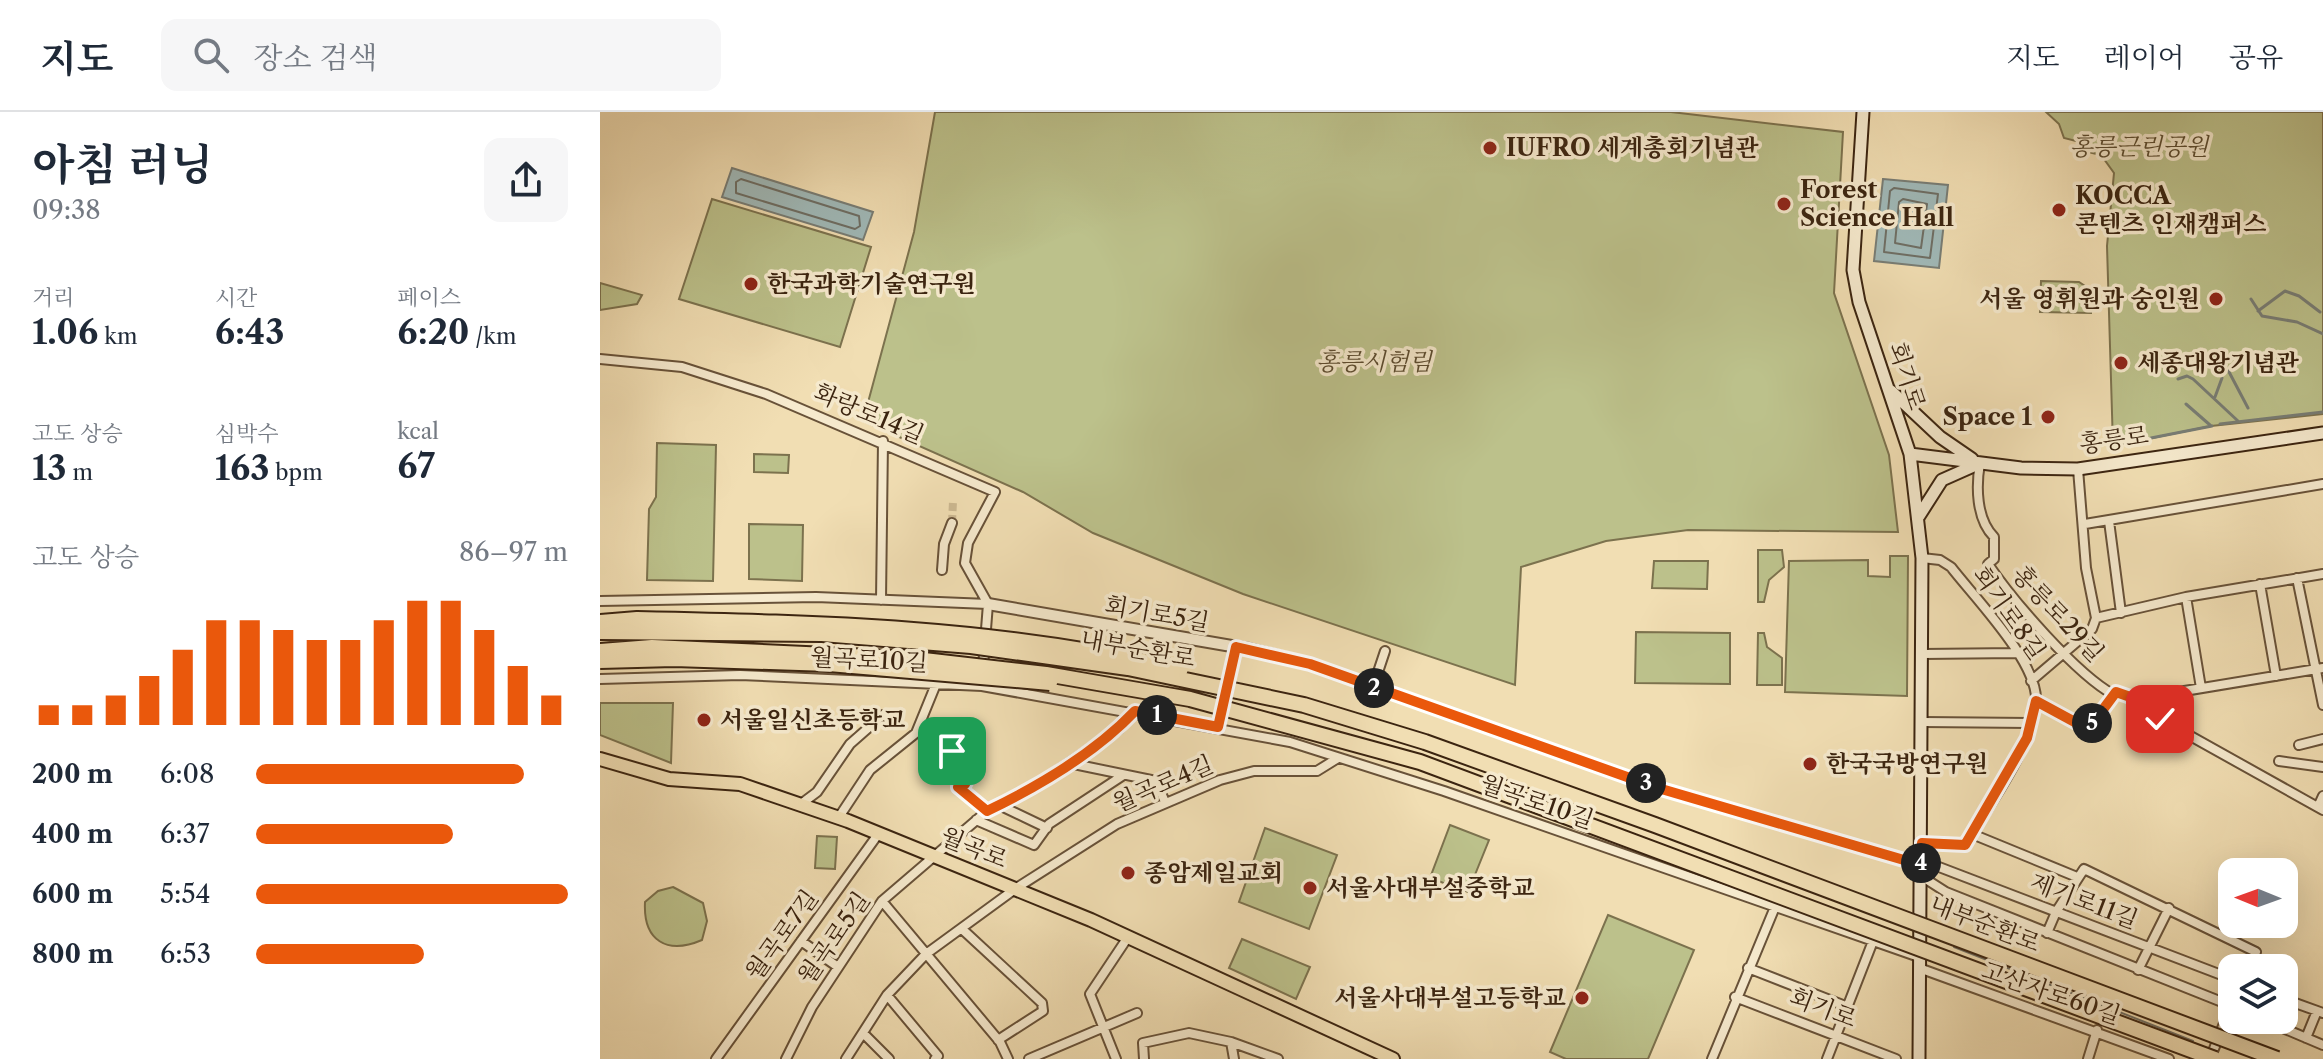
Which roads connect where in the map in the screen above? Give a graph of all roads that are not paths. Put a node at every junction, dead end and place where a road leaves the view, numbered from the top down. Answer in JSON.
{"nodes":[{"id":1,"x":1863,"y":112,"type":"edge"},
{"id":2,"x":600,"y":359,"type":"edge"},
{"id":3,"x":1889,"y":390,"type":"junction"},
{"id":4,"x":2323,"y":433,"type":"edge"},
{"id":5,"x":883,"y":441,"type":"junction"},
{"id":6,"x":1910,"y":454,"type":"junction"},
{"id":7,"x":1980,"y":463,"type":"junction"},
{"id":8,"x":2078,"y":469,"type":"junction"},
{"id":9,"x":2323,"y":484,"type":"edge"},
{"id":10,"x":1919,"y":517,"type":"junction"},
{"id":11,"x":2109,"y":521,"type":"junction"},
{"id":12,"x":952,"y":523,"type":"tunnel mouth"},
{"id":13,"x":2085,"y":524,"type":"junction"},
{"id":14,"x":1922,"y":558,"type":"junction"},
{"id":15,"x":942,"y":570,"type":"dead end"},
{"id":16,"x":2323,"y":574,"type":"edge"},
{"id":17,"x":2297,"y":578,"type":"junction"},
{"id":18,"x":2260,"y":584,"type":"junction"},
{"id":19,"x":2186,"y":597,"type":"junction"},
{"id":20,"x":881,"y":600,"type":"junction"},
{"id":21,"x":600,"y":601,"type":"edge"},
{"id":22,"x":988,"y":604,"type":"junction"},
{"id":23,"x":2121,"y":613,"type":"junction"},
{"id":24,"x":2096,"y":618,"type":"junction"},
{"id":25,"x":600,"y":622,"type":"edge"},
{"id":26,"x":600,"y":632,"type":"edge"},
{"id":27,"x":1236,"y":647,"type":"junction"},
{"id":28,"x":600,"y":651,"type":"edge"},
{"id":29,"x":1385,"y":651,"type":"dead end"},
{"id":30,"x":2065,"y":651,"type":"junction"},
{"id":31,"x":2018,"y":653,"type":"junction"},
{"id":32,"x":1922,"y":654,"type":"junction"},
{"id":33,"x":600,"y":661,"type":"edge"},
{"id":34,"x":2318,"y":668,"type":"edge"},
{"id":35,"x":2276,"y":676,"type":"junction"},
{"id":36,"x":600,"y":679,"type":"edge"},
{"id":37,"x":2031,"y":681,"type":"junction"},
{"id":38,"x":936,"y":684,"type":"junction"},
{"id":39,"x":982,"y":686,"type":"junction"},
{"id":40,"x":1373,"y":687,"type":"junction"},
{"id":41,"x":2201,"y":688,"type":"junction"},
{"id":42,"x":2114,"y":695,"type":"junction"},
{"id":43,"x":1190,"y":699,"type":"junction"},
{"id":44,"x":2136,"y":699,"type":"junction"},
{"id":45,"x":2036,"y":701,"type":"junction"},
{"id":46,"x":1304,"y":705,"type":"junction"},
{"id":47,"x":2323,"y":705,"type":"edge"},
{"id":48,"x":1135,"y":711,"type":"junction"},
{"id":49,"x":883,"y":715,"type":"dead end"},
{"id":50,"x":1923,"y":722,"type":"junction"},
{"id":51,"x":2030,"y":723,"type":"junction"},
{"id":52,"x":1218,"y":727,"type":"junction"},
{"id":53,"x":961,"y":737,"type":"dead end"},
{"id":54,"x":2323,"y":739,"type":"edge"},
{"id":55,"x":2299,"y":745,"type":"dead end"},
{"id":56,"x":1339,"y":757,"type":"junction"},
{"id":57,"x":600,"y":759,"type":"edge"},
{"id":58,"x":2279,"y":761,"type":"dead end"},
{"id":59,"x":1069,"y":763,"type":"junction"},
{"id":60,"x":2323,"y":767,"type":"edge"},
{"id":61,"x":1122,"y":776,"type":"junction"},
{"id":62,"x":2323,"y":796,"type":"edge"},
{"id":63,"x":1165,"y":802,"type":"junction"},
{"id":64,"x":801,"y":804,"type":"junction"},
{"id":65,"x":999,"y":805,"type":"junction"},
{"id":66,"x":2320,"y":808,"type":"edge"},
{"id":67,"x":987,"y":811,"type":"junction"},
{"id":68,"x":839,"y":817,"type":"junction"},
{"id":69,"x":976,"y":820,"type":"junction"},
{"id":70,"x":1047,"y":828,"type":"junction"},
{"id":71,"x":879,"y":833,"type":"junction"},
{"id":72,"x":1972,"y":834,"type":"junction"},
{"id":73,"x":1922,"y":843,"type":"junction"},
{"id":74,"x":935,"y":856,"type":"junction"},
{"id":75,"x":1921,"y":871,"type":"junction"},
{"id":76,"x":2077,"y":877,"type":"junction"},
{"id":77,"x":1015,"y":889,"type":"junction"},
{"id":78,"x":882,"y":901,"type":"junction"},
{"id":79,"x":1775,"y":907,"type":"junction"},
{"id":80,"x":2169,"y":908,"type":"junction"},
{"id":81,"x":2056,"y":912,"type":"junction"},
{"id":82,"x":962,"y":929,"type":"junction"},
{"id":83,"x":2047,"y":933,"type":"junction"},
{"id":84,"x":1128,"y":937,"type":"junction"},
{"id":85,"x":801,"y":941,"type":"junction"},
{"id":86,"x":1873,"y":941,"type":"junction"},
{"id":87,"x":2148,"y":948,"type":"junction"},
{"id":88,"x":926,"y":954,"type":"junction"},
{"id":89,"x":2255,"y":954,"type":"edge"},
{"id":90,"x":1919,"y":963,"type":"junction"},
{"id":91,"x":838,"y":967,"type":"junction"},
{"id":92,"x":1748,"y":968,"type":"junction"},
{"id":93,"x":2138,"y":970,"type":"junction"},
{"id":94,"x":2218,"y":974,"type":"edge"},
{"id":95,"x":887,"y":995,"type":"junction"},
{"id":96,"x":1735,"y":997,"type":"junction"},
{"id":97,"x":2218,"y":1002,"type":"edge"},
{"id":98,"x":2298,"y":1004,"type":"edge"},
{"id":99,"x":1848,"y":1007,"type":"junction"},
{"id":100,"x":2320,"y":1012,"type":"edge"},
{"id":101,"x":1137,"y":1013,"type":"dead end"},
{"id":102,"x":1103,"y":1028,"type":"junction"},
{"id":103,"x":2097,"y":1030,"type":"junction"},
{"id":104,"x":863,"y":1033,"type":"junction"},
{"id":105,"x":2221,"y":1034,"type":"edge"},
{"id":106,"x":2297,"y":1034,"type":"edge"},
{"id":107,"x":1836,"y":1037,"type":"junction"},
{"id":108,"x":2306,"y":1038,"type":"junction"},
{"id":109,"x":998,"y":1040,"type":"junction"},
{"id":110,"x":1231,"y":1042,"type":"junction"},
{"id":111,"x":2323,"y":1045,"type":"edge"},
{"id":112,"x":1715,"y":1058,"type":"edge"},
{"id":113,"x":716,"y":1059,"type":"edge"},
{"id":114,"x":786,"y":1059,"type":"edge"},
{"id":115,"x":846,"y":1059,"type":"edge"},
{"id":116,"x":889,"y":1059,"type":"edge"},
{"id":117,"x":935,"y":1059,"type":"edge"},
{"id":118,"x":1008,"y":1059,"type":"edge"},
{"id":119,"x":1029,"y":1059,"type":"edge"},
{"id":120,"x":1116,"y":1059,"type":"edge"},
{"id":121,"x":1144,"y":1059,"type":"edge"},
{"id":122,"x":1234,"y":1059,"type":"edge"},
{"id":123,"x":1278,"y":1059,"type":"edge"},
{"id":124,"x":1393,"y":1059,"type":"edge"},
{"id":125,"x":1827,"y":1059,"type":"edge"},
{"id":126,"x":1896,"y":1059,"type":"edge"},
{"id":127,"x":1919,"y":1059,"type":"edge"},
{"id":128,"x":2088,"y":1059,"type":"edge"},
{"id":129,"x":2169,"y":1059,"type":"edge"},
{"id":130,"x":2212,"y":1059,"type":"edge"},
{"id":131,"x":2277,"y":1059,"type":"edge"}],
"edges":[{"from":1,"to":3,"type":"main road","name":"회기로"},
{"from":2,"to":5,"type":"street","name":"화랑로14길"},
{"from":3,"to":6,"type":"main road","name":"회기로"},
{"from":3,"to":7,"type":"main road"},
{"from":4,"to":8,"type":"main road","name":"홍릉로"},
{"from":5,"to":20,"type":"street"},
{"from":5,"to":22,"type":"street","name":"화랑로14길"},
{"from":6,"to":7,"type":"main road","name":"홍릉로"},
{"from":6,"to":10,"type":"main road","name":"회기로"},
{"from":7,"to":8,"type":"main road","name":"홍릉로"},
{"from":7,"to":10,"type":"main road"},
{"from":7,"to":30,"type":"street","name":"홍릉로29길"},
{"from":8,"to":13,"type":"street"},
{"from":9,"to":11,"type":"street"},
{"from":10,"to":14,"type":"main road","name":"회기로"},
{"from":11,"to":13,"type":"street"},
{"from":11,"to":23,"type":"street"},
{"from":12,"to":15,"type":"street"},
{"from":13,"to":24,"type":"street"},
{"from":14,"to":31,"type":"street","name":"회기로8길"},
{"from":14,"to":32,"type":"main road","name":"회기로"},
{"from":16,"to":17,"type":"street"},
{"from":17,"to":18,"type":"street"},
{"from":17,"to":34,"type":"street"},
{"from":18,"to":19,"type":"street"},
{"from":18,"to":35,"type":"street"},
{"from":19,"to":23,"type":"street"},
{"from":19,"to":41,"type":"street"},
{"from":20,"to":21,"type":"street","name":"회기로5길"},
{"from":20,"to":22,"type":"street","name":"회기로5길"},
{"from":22,"to":27,"type":"street","name":"회기로5길"},
{"from":22,"to":39,"type":"street"},
{"from":23,"to":24,"type":"street"},
{"from":24,"to":30,"type":"street"},
{"from":25,"to":46,"type":"highway","bridge":true},
{"from":26,"to":46,"type":"highway","name":"내부순환로","bridge":true},
{"from":27,"to":40,"type":"street","name":"회기로5길"},
{"from":27,"to":52,"type":"street","bridge":true},
{"from":28,"to":43,"type":"highway","name":"내부순환로","bridge":true},
{"from":29,"to":40,"type":"street"},
{"from":30,"to":37,"type":"street"},
{"from":30,"to":42,"type":"street","name":"홍릉로29길"},
{"from":31,"to":32,"type":"street"},
{"from":31,"to":37,"type":"street","name":"회기로8길"},
{"from":32,"to":50,"type":"main road","name":"회기로"},
{"from":33,"to":43,"type":"highway","bridge":true},
{"from":34,"to":35,"type":"street"},
{"from":34,"to":47,"type":"street"},
{"from":35,"to":41,"type":"street"},
{"from":36,"to":38,"type":"street","name":"월곡로10길"},
{"from":37,"to":45,"type":"street","name":"회기로8길"},
{"from":38,"to":39,"type":"street","name":"월곡로10길"},
{"from":38,"to":68,"type":"street"},
{"from":39,"to":48,"type":"street","name":"월곡로10길"},
{"from":40,"to":75,"type":"street","name":"회기로5길"},
{"from":41,"to":44,"type":"street"},
{"from":42,"to":44,"type":"street"},
{"from":42,"to":45,"type":"street"},
{"from":43,"to":130,"type":"highway","name":"내부순환로","bridge":true},
{"from":44,"to":66,"type":"street"},
{"from":45,"to":51,"type":"street","name":"회기로8길"},
{"from":46,"to":131,"type":"highway","name":"내부순환로","bridge":true},
{"from":48,"to":52,"type":"street","name":"월곡로10길"},
{"from":48,"to":59,"type":"street"},
{"from":49,"to":64,"type":"street"},
{"from":50,"to":51,"type":"street"},
{"from":50,"to":73,"type":"main road","name":"회기로"},
{"from":51,"to":72,"type":"street","name":"회기로8길"},
{"from":52,"to":56,"type":"street","name":"월곡로10길"},
{"from":53,"to":67,"type":"street"},
{"from":54,"to":55,"type":"street"},
{"from":56,"to":63,"type":"street","name":"월곡로4길"},
{"from":56,"to":79,"type":"street","name":"월곡로10길"},
{"from":57,"to":64,"type":"main road","name":"월곡로"},
{"from":58,"to":60,"type":"street"},
{"from":59,"to":61,"type":"street"},
{"from":59,"to":65,"type":"street","name":"월곡로5길"},
{"from":61,"to":63,"type":"street"},
{"from":61,"to":70,"type":"street"},
{"from":62,"to":66,"type":"street"},
{"from":63,"to":77,"type":"street","name":"월곡로4길"},
{"from":64,"to":68,"type":"main road","name":"월곡로"},
{"from":65,"to":67,"type":"street","name":"월곡로5길"},
{"from":65,"to":70,"type":"street"},
{"from":67,"to":69,"type":"street","name":"월곡로5길"},
{"from":68,"to":71,"type":"main road","name":"월곡로"},
{"from":69,"to":70,"type":"street"},
{"from":69,"to":74,"type":"street","name":"월곡로5길"},
{"from":71,"to":74,"type":"main road","name":"월곡로"},
{"from":71,"to":85,"type":"street","name":"월곡로7길"},
{"from":72,"to":73,"type":"street"},
{"from":72,"to":76,"type":"street"},
{"from":73,"to":75,"type":"main road","name":"회기로"},
{"from":74,"to":77,"type":"main road","name":"월곡로"},
{"from":74,"to":78,"type":"street","name":"월곡로5길"},
{"from":75,"to":81,"type":"street","name":"제기로11길"},
{"from":75,"to":83,"type":"street"},
{"from":75,"to":90,"type":"main road","name":"회기로","bridge":true},
{"from":76,"to":80,"type":"street"},
{"from":76,"to":81,"type":"street"},
{"from":77,"to":82,"type":"street","name":"월곡로4길"},
{"from":77,"to":84,"type":"main road","name":"월곡로"},
{"from":78,"to":88,"type":"street"},
{"from":78,"to":91,"type":"street","name":"월곡로5길"},
{"from":79,"to":86,"type":"street","name":"월곡로10길"},
{"from":79,"to":92,"type":"street"},
{"from":80,"to":87,"type":"street"},
{"from":80,"to":89,"type":"street"},
{"from":81,"to":83,"type":"street"},
{"from":81,"to":87,"type":"street","name":"제기로11길"},
{"from":82,"to":88,"type":"street","name":"월곡로4길"},
{"from":82,"to":109,"type":"street"},
{"from":83,"to":93,"type":"street"},
{"from":84,"to":102,"type":"street"},
{"from":84,"to":124,"type":"main road","name":"월곡로"},
{"from":85,"to":91,"type":"street"},
{"from":85,"to":113,"type":"street","name":"월곡로7길"},
{"from":86,"to":90,"type":"street","name":"월곡로10길"},
{"from":86,"to":99,"type":"street"},
{"from":87,"to":93,"type":"street"},
{"from":87,"to":94,"type":"street","name":"제기로11길"},
{"from":88,"to":95,"type":"street","name":"월곡로4길"},
{"from":88,"to":109,"type":"street"},
{"from":90,"to":103,"type":"street","name":"고산자로60길"},
{"from":90,"to":127,"type":"main road","name":"회기로"},
{"from":91,"to":114,"type":"street","name":"월곡로5길"},
{"from":92,"to":96,"type":"street"},
{"from":92,"to":99,"type":"street","name":"회기로"},
{"from":93,"to":97,"type":"street"},
{"from":95,"to":104,"type":"street","name":"월곡로4길"},
{"from":95,"to":117,"type":"street"},
{"from":96,"to":107,"type":"street","name":"회기로"},
{"from":96,"to":112,"type":"street"},
{"from":98,"to":100,"type":"street"},
{"from":99,"to":107,"type":"street"},
{"from":100,"to":108,"type":"street"},
{"from":101,"to":102,"type":"street"},
{"from":102,"to":119,"type":"street"},
{"from":102,"to":120,"type":"street"},
{"from":103,"to":128,"type":"street"},
{"from":103,"to":129,"type":"street","name":"고산자로60길"},
{"from":104,"to":115,"type":"street","name":"월곡로4길"},
{"from":104,"to":116,"type":"street"},
{"from":105,"to":130,"type":"street"},
{"from":106,"to":108,"type":"street"},
{"from":107,"to":125,"type":"street"},
{"from":107,"to":126,"type":"street","name":"회기로"},
{"from":108,"to":111,"type":"street"},
{"from":109,"to":118,"type":"street"},
{"from":110,"to":121,"type":"street"},
{"from":110,"to":122,"type":"street"},
{"from":110,"to":123,"type":"street"}]}
